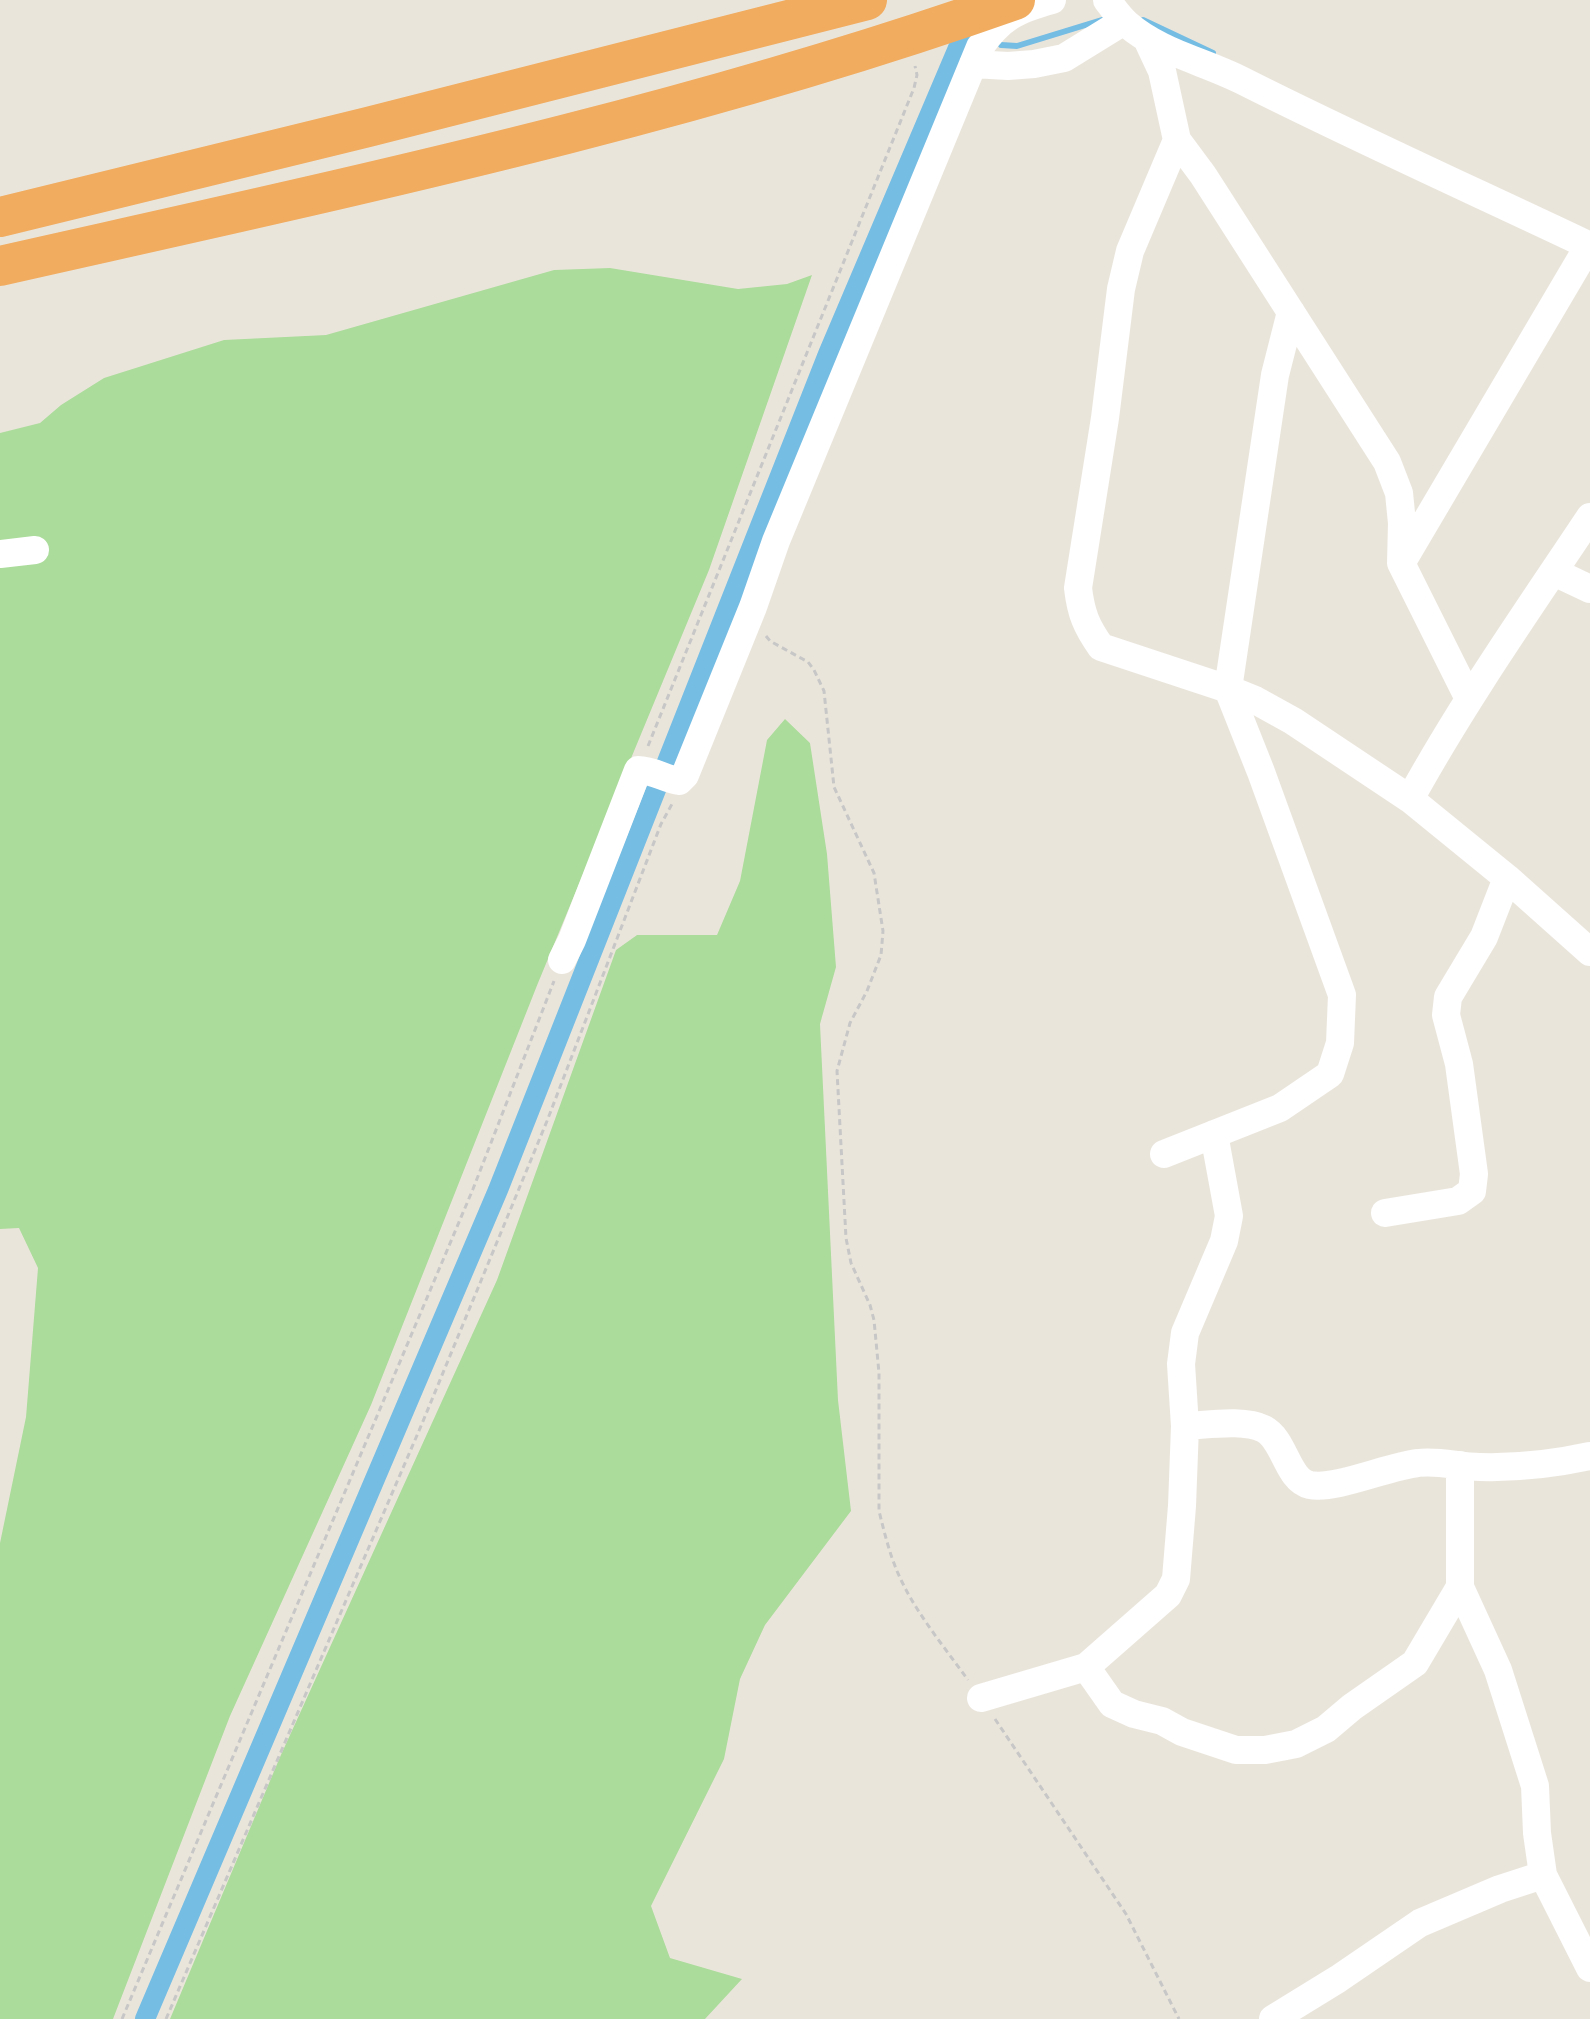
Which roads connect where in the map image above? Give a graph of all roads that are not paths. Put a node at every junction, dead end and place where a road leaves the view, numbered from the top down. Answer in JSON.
{"nodes":[{"id":1,"x":867,"y":0,"type":"edge"},
{"id":2,"x":1015,"y":0,"type":"edge"},
{"id":3,"x":1052,"y":0,"type":"edge"},
{"id":4,"x":1114,"y":8,"type":"edge"},
{"id":5,"x":1147,"y":39,"type":"junction"},
{"id":6,"x":654,"y":56,"type":"junction"},
{"id":7,"x":973,"y":64,"type":"junction"},
{"id":8,"x":669,"y":107,"type":"junction"},
{"id":9,"x":1177,"y":140,"type":"junction"},
{"id":10,"x":11,"y":212,"type":"edge"},
{"id":11,"x":1589,"y":246,"type":"edge"},
{"id":12,"x":0,"y":266,"type":"edge"},
{"id":13,"x":1291,"y":312,"type":"junction"},
{"id":14,"x":1590,"y":517,"type":"edge"},
{"id":15,"x":35,"y":550,"type":"dead end"},
{"id":16,"x":0,"y":554,"type":"edge"},
{"id":17,"x":1401,"y":563,"type":"junction"},
{"id":18,"x":1554,"y":572,"type":"junction"},
{"id":19,"x":1590,"y":589,"type":"edge"},
{"id":20,"x":1228,"y":689,"type":"junction"},
{"id":21,"x":1469,"y":699,"type":"junction"},
{"id":22,"x":1410,"y":799,"type":"junction"},
{"id":23,"x":1507,"y":878,"type":"junction"},
{"id":24,"x":1590,"y":952,"type":"edge"},
{"id":25,"x":562,"y":960,"type":"road end"},
{"id":26,"x":1214,"y":1134,"type":"junction"},
{"id":27,"x":1164,"y":1154,"type":"dead end"},
{"id":28,"x":1385,"y":1213,"type":"dead end"},
{"id":29,"x":1185,"y":1426,"type":"junction"},
{"id":30,"x":1590,"y":1456,"type":"edge"},
{"id":31,"x":1460,"y":1465,"type":"junction"},
{"id":32,"x":1460,"y":1587,"type":"junction"},
{"id":33,"x":1086,"y":1667,"type":"junction"},
{"id":34,"x":981,"y":1698,"type":"road end"},
{"id":35,"x":1543,"y":1875,"type":"junction"},
{"id":36,"x":1590,"y":1968,"type":"edge"},
{"id":37,"x":1273,"y":2019,"type":"edge"}],
"edges":[{"from":1,"to":6,"type":"highway"},
{"from":2,"to":8,"type":"highway"},
{"from":3,"to":7,"type":"street"},
{"from":4,"to":5,"type":"street"},
{"from":4,"to":7,"type":"street"},
{"from":5,"to":9,"type":"street"},
{"from":5,"to":11,"type":"street"},
{"from":6,"to":8,"type":"highway"},
{"from":6,"to":10,"type":"highway"},
{"from":7,"to":25,"type":"street"},
{"from":8,"to":12,"type":"highway"},
{"from":9,"to":13,"type":"street"},
{"from":9,"to":20,"type":"street"},
{"from":11,"to":17,"type":"street"},
{"from":13,"to":17,"type":"street"},
{"from":13,"to":20,"type":"street"},
{"from":14,"to":18,"type":"street"},
{"from":15,"to":16,"type":"street"},
{"from":17,"to":21,"type":"street"},
{"from":18,"to":19,"type":"street"},
{"from":18,"to":21,"type":"street"},
{"from":20,"to":22,"type":"street"},
{"from":20,"to":26,"type":"street"},
{"from":21,"to":22,"type":"street"},
{"from":22,"to":23,"type":"street"},
{"from":23,"to":24,"type":"street"},
{"from":23,"to":28,"type":"street"},
{"from":26,"to":27,"type":"street"},
{"from":26,"to":29,"type":"street"},
{"from":29,"to":31,"type":"street"},
{"from":29,"to":33,"type":"street"},
{"from":30,"to":31,"type":"street"},
{"from":31,"to":32,"type":"street"},
{"from":32,"to":33,"type":"street"},
{"from":32,"to":35,"type":"street"},
{"from":33,"to":34,"type":"street"},
{"from":35,"to":36,"type":"street"},
{"from":35,"to":37,"type":"street"}]}
